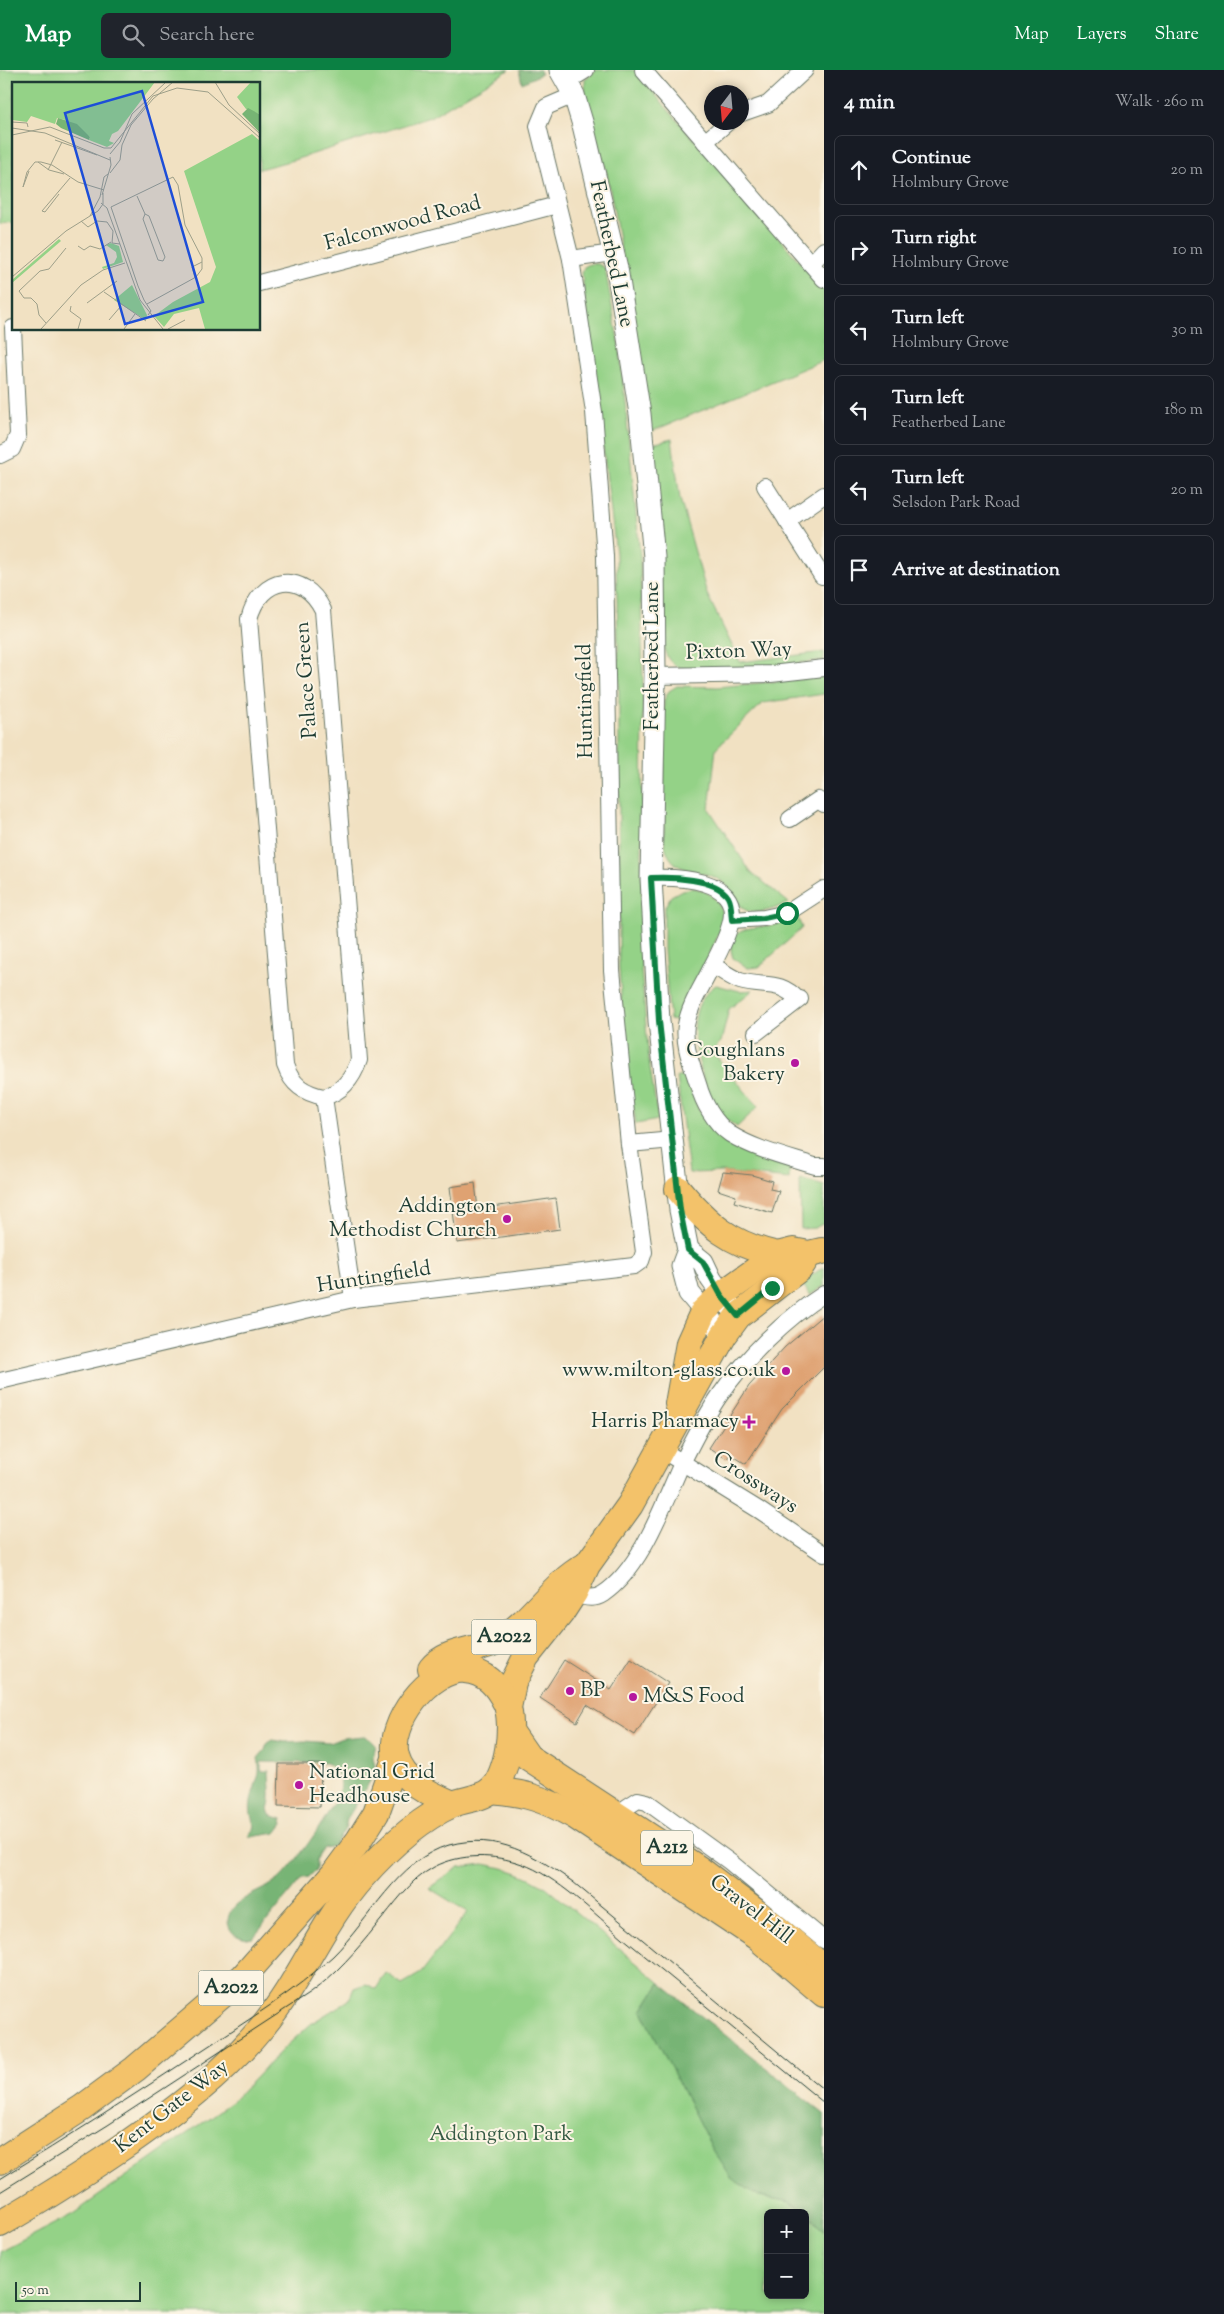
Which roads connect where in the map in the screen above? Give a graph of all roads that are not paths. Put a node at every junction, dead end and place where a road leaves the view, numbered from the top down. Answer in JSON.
{"nodes":[{"id":1,"x":586,"y":70,"type":"edge"},
{"id":2,"x":644,"y":70,"type":"edge"},
{"id":3,"x":805,"y":70,"type":"edge"},
{"id":4,"x":562,"y":73,"type":"edge"},
{"id":5,"x":574,"y":95,"type":"junction"},
{"id":6,"x":749,"y":111,"type":"edge"},
{"id":7,"x":719,"y":130,"type":"edge"},
{"id":8,"x":705,"y":142,"type":"junction"},
{"id":9,"x":557,"y":205,"type":"junction"},
{"id":10,"x":824,"y":250,"type":"edge"},
{"id":11,"x":613,"y":252,"type":"junction"},
{"id":12,"x":571,"y":259,"type":"junction"},
{"id":13,"x":811,"y":264,"type":"junction"},
{"id":14,"x":824,"y":279,"type":"edge"},
{"id":15,"x":260,"y":283,"type":"edge"},
{"id":16,"x":9,"y":329,"type":"edge"},
{"id":17,"x":0,"y":455,"type":"edge"},
{"id":18,"x":765,"y":486,"type":"dead end"},
{"id":19,"x":824,"y":496,"type":"edge"},
{"id":20,"x":787,"y":522,"type":"junction"},
{"id":21,"x":822,"y":576,"type":"dead end"},
{"id":22,"x":824,"y":668,"type":"edge"},
{"id":23,"x":655,"y":676,"type":"junction"},
{"id":24,"x":824,"y":804,"type":"edge"},
{"id":25,"x":790,"y":819,"type":"dead end"},
{"id":26,"x":651,"y":878,"type":"junction"},
{"id":27,"x":824,"y":889,"type":"edge"},
{"id":28,"x":732,"y":920,"type":"junction"},
{"id":29,"x":713,"y":965,"type":"junction"},
{"id":30,"x":756,"y":1033,"type":"dead end"},
{"id":31,"x":324,"y":1097,"type":"junction"},
{"id":32,"x":673,"y":1140,"type":"junction"},
{"id":33,"x":629,"y":1144,"type":"junction"},
{"id":34,"x":824,"y":1166,"type":"edge"},
{"id":35,"x":678,"y":1189,"type":"junction"},
{"id":36,"x":816,"y":1252,"type":"edge"},
{"id":37,"x":777,"y":1255,"type":"junction"},
{"id":38,"x":824,"y":1294,"type":"edge"},
{"id":39,"x":352,"y":1299,"type":"junction"},
{"id":40,"x":712,"y":1303,"type":"junction"},
{"id":41,"x":731,"y":1326,"type":"junction"},
{"id":42,"x":0,"y":1381,"type":"edge"},
{"id":43,"x":674,"y":1424,"type":"junction"},
{"id":44,"x":672,"y":1456,"type":"junction"},
{"id":45,"x":824,"y":1554,"type":"edge"},
{"id":46,"x":587,"y":1565,"type":"junction"},
{"id":47,"x":574,"y":1593,"type":"junction"},
{"id":48,"x":416,"y":1696,"type":"junction"},
{"id":49,"x":509,"y":1720,"type":"junction"},
{"id":50,"x":396,"y":1756,"type":"junction"},
{"id":51,"x":491,"y":1790,"type":"junction"},
{"id":52,"x":453,"y":1804,"type":"junction"},
{"id":53,"x":623,"y":1812,"type":"junction"},
{"id":54,"x":824,"y":1940,"type":"edge"},
{"id":55,"x":824,"y":1968,"type":"edge"},
{"id":56,"x":824,"y":1994,"type":"edge"},
{"id":57,"x":0,"y":2161,"type":"edge"},
{"id":58,"x":0,"y":2224,"type":"edge"}],
"edges":[{"from":1,"to":4,"type":"street"},
{"from":2,"to":8,"type":"street"},
{"from":3,"to":6,"type":"street"},
{"from":4,"to":5,"type":"street","name":"Featherbed Lane"},
{"from":5,"to":9,"type":"street","name":"Huntingfield"},
{"from":5,"to":11,"type":"street","name":"Featherbed Lane"},
{"from":7,"to":8,"type":"street"},
{"from":8,"to":13,"type":"street"},
{"from":9,"to":12,"type":"street","name":"Huntingfield"},
{"from":9,"to":15,"type":"street","name":"Falconwood Road"},
{"from":10,"to":13,"type":"street"},
{"from":11,"to":12,"type":"street"},
{"from":11,"to":23,"type":"street","name":"Featherbed Lane"},
{"from":12,"to":33,"type":"street","name":"Huntingfield"},
{"from":13,"to":14,"type":"street"},
{"from":16,"to":17,"type":"street"},
{"from":18,"to":20,"type":"street"},
{"from":19,"to":20,"type":"street"},
{"from":20,"to":21,"type":"street"},
{"from":22,"to":23,"type":"street","name":"Pixton Way"},
{"from":23,"to":26,"type":"street","name":"Featherbed Lane"},
{"from":24,"to":25,"type":"street"},
{"from":26,"to":28,"type":"street"},
{"from":26,"to":32,"type":"street","name":"Featherbed Lane"},
{"from":27,"to":28,"type":"street"},
{"from":28,"to":29,"type":"street"},
{"from":29,"to":30,"type":"street"},
{"from":29,"to":34,"type":"street"},
{"from":31,"to":31,"type":"street","name":"Palace Green"},
{"from":31,"to":39,"type":"street"},
{"from":32,"to":33,"type":"street"},
{"from":32,"to":35,"type":"street","name":"Featherbed Lane"},
{"from":33,"to":39,"type":"street","name":"Huntingfield"},
{"from":35,"to":37,"type":"main road"},
{"from":35,"to":40,"type":"street","name":"Featherbed Lane"},
{"from":36,"to":37,"type":"main road","number":"A2022"},
{"from":36,"to":41,"type":"main road","number":"A2022"},
{"from":37,"to":40,"type":"main road","number":"A2022"},
{"from":38,"to":44,"type":"street"},
{"from":39,"to":42,"type":"street","name":"Huntingfield"},
{"from":40,"to":41,"type":"street","name":"Featherbed Lane"},
{"from":40,"to":43,"type":"main road","number":"A2022"},
{"from":41,"to":43,"type":"main road","number":"A2022"},
{"from":43,"to":44,"type":"main road","number":"A2022"},
{"from":44,"to":45,"type":"street","name":"Crossways"},
{"from":44,"to":46,"type":"main road","number":"A2022"},
{"from":44,"to":47,"type":"street"},
{"from":46,"to":47,"type":"main road","number":"A2022"},
{"from":46,"to":48,"type":"main road","number":"A2022"},
{"from":47,"to":49,"type":"main road","number":"A2022"},
{"from":48,"to":49,"type":"main road"},
{"from":48,"to":50,"type":"main road"},
{"from":49,"to":51,"type":"main road"},
{"from":49,"to":53,"type":"main road","name":"Gravel Hill","number":"A212"},
{"from":50,"to":52,"type":"main road"},
{"from":50,"to":57,"type":"main road","number":"A2022"},
{"from":51,"to":52,"type":"main road"},
{"from":51,"to":56,"type":"main road","name":"Gravel Hill","number":"A212"},
{"from":52,"to":58,"type":"main road","name":"Kent Gate Way","number":"A2022"},
{"from":53,"to":54,"type":"street","name":"Gravel Hill"},
{"from":53,"to":55,"type":"main road","name":"Gravel Hill","number":"A212"}]}
